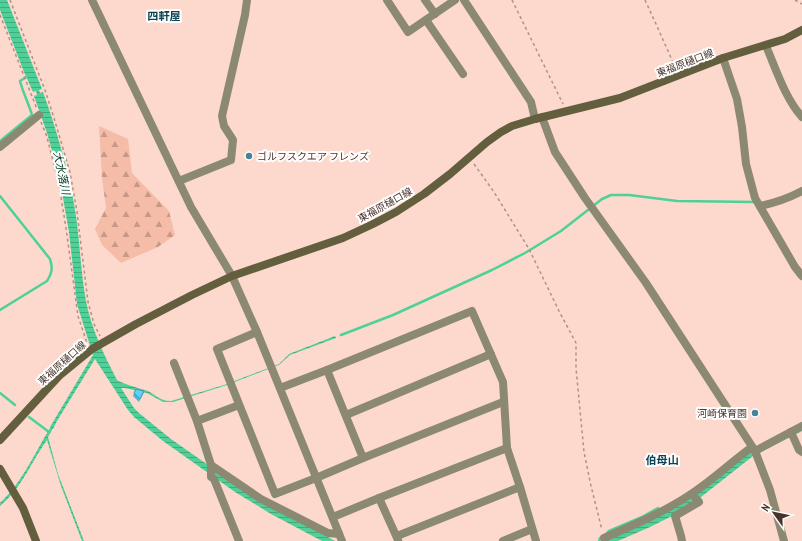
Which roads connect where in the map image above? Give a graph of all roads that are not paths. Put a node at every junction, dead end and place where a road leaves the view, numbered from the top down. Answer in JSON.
{"nodes":[{"id":1,"x":92,"y":0,"type":"edge"},
{"id":2,"x":247,"y":0,"type":"edge"},
{"id":3,"x":387,"y":0,"type":"edge"},
{"id":4,"x":425,"y":0,"type":"edge"},
{"id":5,"x":455,"y":0,"type":"edge"},
{"id":6,"x":464,"y":0,"type":"edge"},
{"id":7,"x":435,"y":14,"type":"junction"},
{"id":8,"x":426,"y":20,"type":"junction"},
{"id":9,"x":802,"y":30,"type":"edge"},
{"id":10,"x":766,"y":46,"type":"junction"},
{"id":11,"x":723,"y":58,"type":"junction"},
{"id":12,"x":463,"y":74,"type":"dead end"},
{"id":13,"x":799,"y":109,"type":"edge"},
{"id":14,"x":39,"y":115,"type":"road end"},
{"id":15,"x":802,"y":117,"type":"edge"},
{"id":16,"x":538,"y":118,"type":"junction"},
{"id":17,"x":0,"y":147,"type":"edge"},
{"id":18,"x":179,"y":181,"type":"junction"},
{"id":19,"x":802,"y":192,"type":"edge"},
{"id":20,"x":760,"y":206,"type":"junction"},
{"id":21,"x":232,"y":276,"type":"junction"},
{"id":22,"x":802,"y":276,"type":"edge"},
{"id":23,"x":257,"y":332,"type":"junction"},
{"id":24,"x":491,"y":354,"type":"junction"},
{"id":25,"x":174,"y":363,"type":"dead end"},
{"id":26,"x":327,"y":370,"type":"junction"},
{"id":27,"x":280,"y":388,"type":"junction"},
{"id":28,"x":504,"y":402,"type":"junction"},
{"id":29,"x":239,"y":405,"type":"junction"},
{"id":30,"x":346,"y":415,"type":"junction"},
{"id":31,"x":197,"y":421,"type":"junction"},
{"id":32,"x":802,"y":426,"type":"edge"},
{"id":33,"x":791,"y":432,"type":"junction"},
{"id":34,"x":0,"y":440,"type":"edge"},
{"id":35,"x":507,"y":448,"type":"junction"},
{"id":36,"x":753,"y":449,"type":"junction"},
{"id":37,"x":802,"y":452,"type":"edge"},
{"id":38,"x":363,"y":458,"type":"junction"},
{"id":39,"x":0,"y":469,"type":"edge"},
{"id":40,"x":211,"y":470,"type":"junction"},
{"id":41,"x":316,"y":478,"type":"junction"},
{"id":42,"x":520,"y":487,"type":"junction"},
{"id":43,"x":694,"y":497,"type":"junction"},
{"id":44,"x":379,"y":498,"type":"junction"},
{"id":45,"x":333,"y":517,"type":"junction"},
{"id":46,"x":532,"y":529,"type":"junction"},
{"id":47,"x":341,"y":537,"type":"edge"},
{"id":48,"x":398,"y":539,"type":"edge"},
{"id":49,"x":605,"y":539,"type":"edge"},
{"id":50,"x":36,"y":541,"type":"edge"},
{"id":51,"x":239,"y":541,"type":"edge"},
{"id":52,"x":503,"y":541,"type":"edge"},
{"id":53,"x":536,"y":541,"type":"edge"},
{"id":54,"x":682,"y":541,"type":"edge"},
{"id":55,"x":784,"y":541,"type":"edge"}],
"edges":[{"from":1,"to":18,"type":"street"},
{"from":2,"to":18,"type":"street"},
{"from":3,"to":8,"type":"street"},
{"from":4,"to":7,"type":"street"},
{"from":5,"to":7,"type":"street"},
{"from":6,"to":16,"type":"street"},
{"from":7,"to":8,"type":"street"},
{"from":8,"to":12,"type":"street"},
{"from":9,"to":10,"type":"main road","name":"東福原樋口線"},
{"from":10,"to":11,"type":"main road","name":"東福原樋口線"},
{"from":10,"to":13,"type":"street"},
{"from":11,"to":16,"type":"main road","name":"東福原樋口線"},
{"from":11,"to":20,"type":"street"},
{"from":13,"to":15,"type":"street"},
{"from":14,"to":17,"type":"street"},
{"from":16,"to":21,"type":"main road","name":"東福原樋口線"},
{"from":16,"to":36,"type":"street"},
{"from":18,"to":21,"type":"street"},
{"from":19,"to":20,"type":"street"},
{"from":20,"to":22,"type":"street"},
{"from":21,"to":23,"type":"street"},
{"from":21,"to":34,"type":"main road","name":"東福原樋口線"},
{"from":23,"to":27,"type":"street"},
{"from":23,"to":29,"type":"street"},
{"from":24,"to":26,"type":"street"},
{"from":24,"to":28,"type":"street"},
{"from":24,"to":30,"type":"street"},
{"from":25,"to":31,"type":"street"},
{"from":26,"to":27,"type":"street"},
{"from":26,"to":30,"type":"street"},
{"from":27,"to":41,"type":"street"},
{"from":28,"to":35,"type":"street"},
{"from":28,"to":38,"type":"street"},
{"from":29,"to":31,"type":"street"},
{"from":29,"to":41,"type":"street"},
{"from":30,"to":38,"type":"street"},
{"from":31,"to":40,"type":"street"},
{"from":32,"to":33,"type":"street"},
{"from":33,"to":36,"type":"street"},
{"from":33,"to":37,"type":"street"},
{"from":35,"to":42,"type":"street"},
{"from":35,"to":44,"type":"street"},
{"from":36,"to":43,"type":"street"},
{"from":36,"to":55,"type":"street"},
{"from":38,"to":41,"type":"street"},
{"from":39,"to":50,"type":"main road"},
{"from":40,"to":47,"type":"street"},
{"from":40,"to":51,"type":"street"},
{"from":41,"to":45,"type":"street"},
{"from":42,"to":46,"type":"street"},
{"from":42,"to":48,"type":"street"},
{"from":43,"to":49,"type":"street"},
{"from":43,"to":54,"type":"street"},
{"from":44,"to":45,"type":"street"},
{"from":44,"to":48,"type":"street"},
{"from":45,"to":47,"type":"street"},
{"from":46,"to":52,"type":"street"},
{"from":46,"to":53,"type":"street"}]}
